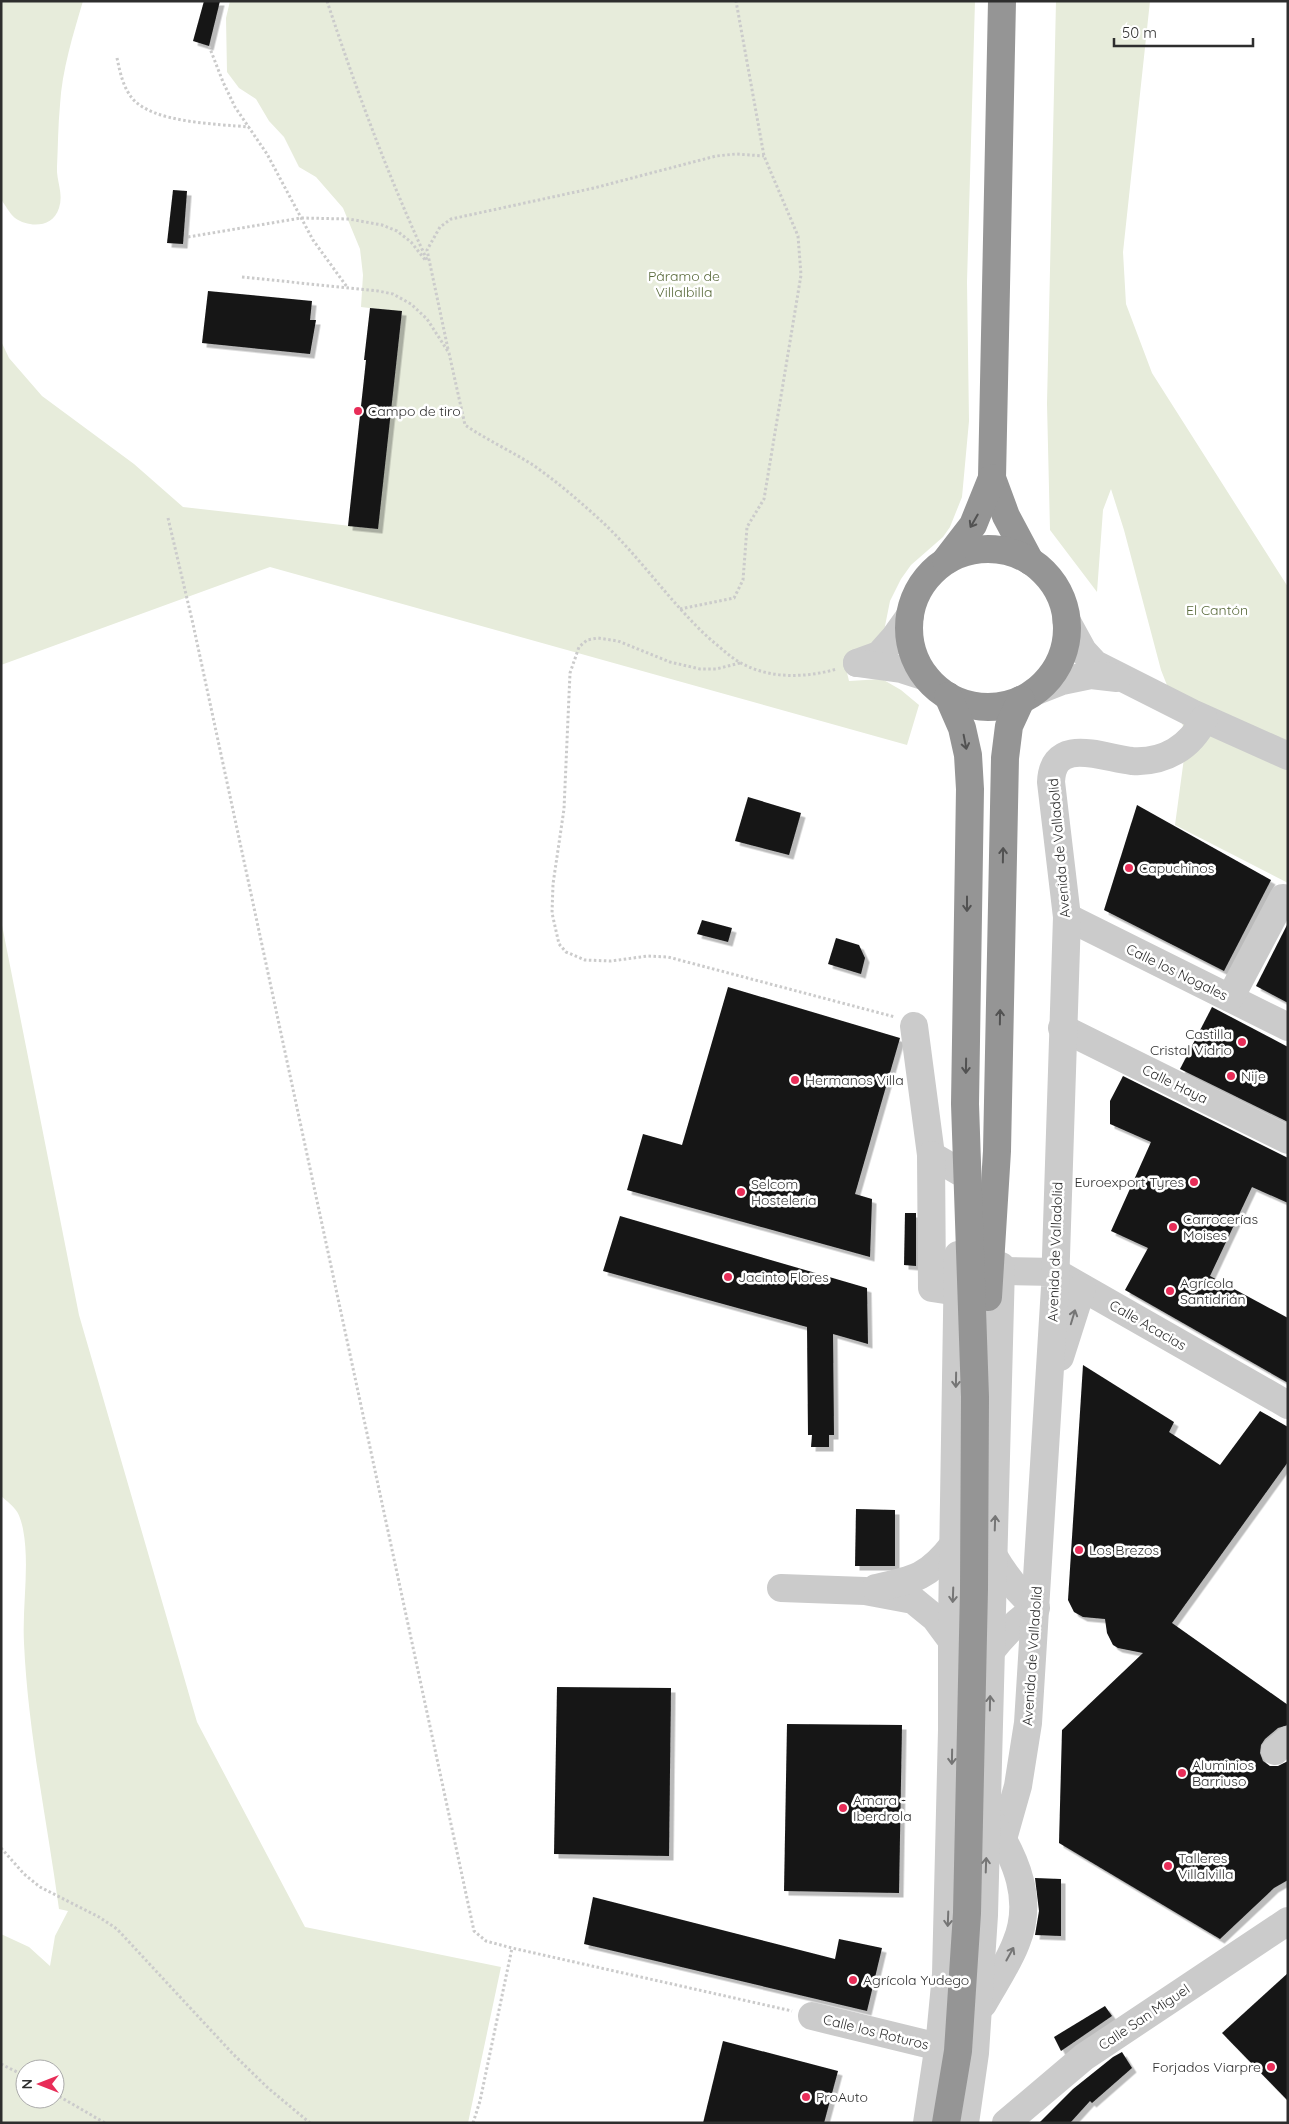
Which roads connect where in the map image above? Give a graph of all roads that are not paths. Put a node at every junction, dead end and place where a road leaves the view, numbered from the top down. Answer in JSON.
{"nodes":[{"id":1,"x":1002,"y":1,"type":"edge"},
{"id":2,"x":992,"y":478,"type":"junction"},
{"id":3,"x":946,"y":560,"type":"junction"},
{"id":4,"x":1030,"y":561,"type":"junction"},
{"id":5,"x":910,"y":616,"type":"junction"},
{"id":6,"x":1066,"y":620,"type":"junction"},
{"id":7,"x":926,"y":677,"type":"junction"},
{"id":8,"x":1120,"y":679,"type":"junction"},
{"id":9,"x":948,"y":696,"type":"junction"},
{"id":10,"x":1027,"y":696,"type":"junction"},
{"id":11,"x":1184,"y":714,"type":"junction"},
{"id":12,"x":1288,"y":756,"type":"edge"},
{"id":13,"x":1288,"y":900,"type":"edge"},
{"id":14,"x":1067,"y":917,"type":"junction"},
{"id":15,"x":1230,"y":998,"type":"junction"},
{"id":16,"x":914,"y":1026,"type":"road end"},
{"id":17,"x":1288,"y":1027,"type":"edge"},
{"id":18,"x":1062,"y":1028,"type":"junction"},
{"id":19,"x":965,"y":1104,"type":"junction"},
{"id":20,"x":998,"y":1112,"type":"junction"},
{"id":21,"x":1288,"y":1140,"type":"edge"},
{"id":22,"x":931,"y":1155,"type":"junction"},
{"id":23,"x":960,"y":1172,"type":"junction"},
{"id":24,"x":1001,"y":1271,"type":"junction"},
{"id":25,"x":1054,"y":1272,"type":"junction"},
{"id":26,"x":1082,"y":1288,"type":"junction"},
{"id":27,"x":958,"y":1292,"type":"junction"},
{"id":28,"x":1048,"y":1397,"type":"junction"},
{"id":29,"x":1288,"y":1405,"type":"edge"},
{"id":30,"x":976,"y":1468,"type":"junction"},
{"id":31,"x":954,"y":1544,"type":"junction"},
{"id":32,"x":993,"y":1556,"type":"junction"},
{"id":33,"x":781,"y":1588,"type":"dead end"},
{"id":34,"x":864,"y":1591,"type":"junction"},
{"id":35,"x":1036,"y":1608,"type":"junction"},
{"id":36,"x":952,"y":1641,"type":"junction"},
{"id":37,"x":991,"y":1651,"type":"junction"},
{"id":38,"x":988,"y":1813,"type":"junction"},
{"id":39,"x":1003,"y":1839,"type":"junction"},
{"id":40,"x":1288,"y":1921,"type":"edge"},
{"id":41,"x":978,"y":2012,"type":"junction"},
{"id":42,"x":812,"y":2016,"type":"road end"},
{"id":43,"x":939,"y":2047,"type":"junction"},
{"id":44,"x":959,"y":2120,"type":"edge"},
{"id":45,"x":1007,"y":2122,"type":"edge"},
{"id":46,"x":926,"y":2123,"type":"edge"}],
"edges":[{"from":1,"to":2,"type":"highway"},
{"from":2,"to":3,"type":"highway","one_way":true},
{"from":2,"to":4,"type":"highway"},
{"from":3,"to":4,"type":"highway"},
{"from":3,"to":5,"type":"highway"},
{"from":4,"to":6,"type":"highway"},
{"from":5,"to":7,"type":"highway"},
{"from":5,"to":7,"type":"street"},
{"from":6,"to":8,"type":"street"},
{"from":6,"to":10,"type":"highway"},
{"from":7,"to":9,"type":"highway"},
{"from":8,"to":10,"type":"street"},
{"from":8,"to":11,"type":"street"},
{"from":9,"to":10,"type":"highway"},
{"from":9,"to":19,"type":"highway","one_way":true},
{"from":20,"to":10,"type":"highway","one_way":true},
{"from":11,"to":12,"type":"street"},
{"from":11,"to":14,"type":"street","name":"Avenida de Valladolid"},
{"from":13,"to":15,"type":"street"},
{"from":14,"to":15,"type":"street","name":"Calle los Nogales"},
{"from":14,"to":18,"type":"street","name":"Avenida de Valladolid"},
{"from":15,"to":17,"type":"street","name":"Calle los Nogales"},
{"from":16,"to":22,"type":"street"},
{"from":18,"to":21,"type":"street","name":"Calle Haya"},
{"from":18,"to":25,"type":"street","name":"Avenida de Valladolid"},
{"from":19,"to":23,"type":"street"},
{"from":19,"to":30,"type":"highway"},
{"from":20,"to":24,"type":"street"},
{"from":20,"to":30,"type":"highway"},
{"from":22,"to":23,"type":"street"},
{"from":22,"to":27,"type":"street"},
{"from":23,"to":27,"type":"street"},
{"from":24,"to":25,"type":"street","name":"Calle Acacias"},
{"from":32,"to":24,"type":"street","one_way":true},
{"from":25,"to":26,"type":"street","name":"Calle Acacias"},
{"from":25,"to":28,"type":"street","name":"Avenida de Valladolid"},
{"from":28,"to":26,"type":"street","one_way":true},
{"from":26,"to":29,"type":"street","name":"Calle Acacias"},
{"from":27,"to":31,"type":"street","one_way":true},
{"from":28,"to":35,"type":"street","name":"Avenida de Valladolid"},
{"from":30,"to":44,"type":"highway"},
{"from":31,"to":34,"type":"street"},
{"from":31,"to":36,"type":"street","one_way":true},
{"from":32,"to":35,"type":"street"},
{"from":32,"to":37,"type":"street"},
{"from":33,"to":34,"type":"street"},
{"from":34,"to":36,"type":"street"},
{"from":35,"to":37,"type":"street"},
{"from":35,"to":39,"type":"street","name":"Avenida de Valladolid"},
{"from":36,"to":43,"type":"street","one_way":true},
{"from":38,"to":37,"type":"street","one_way":true},
{"from":38,"to":39,"type":"street"},
{"from":41,"to":38,"type":"street","one_way":true},
{"from":41,"to":39,"type":"street","one_way":true},
{"from":40,"to":45,"type":"street","name":"Calle San Miguel"},
{"from":41,"to":44,"type":"street"},
{"from":42,"to":43,"type":"street","name":"Calle los Roturos"},
{"from":43,"to":46,"type":"street"},
{"from":44,"to":45,"type":"street"}]}
